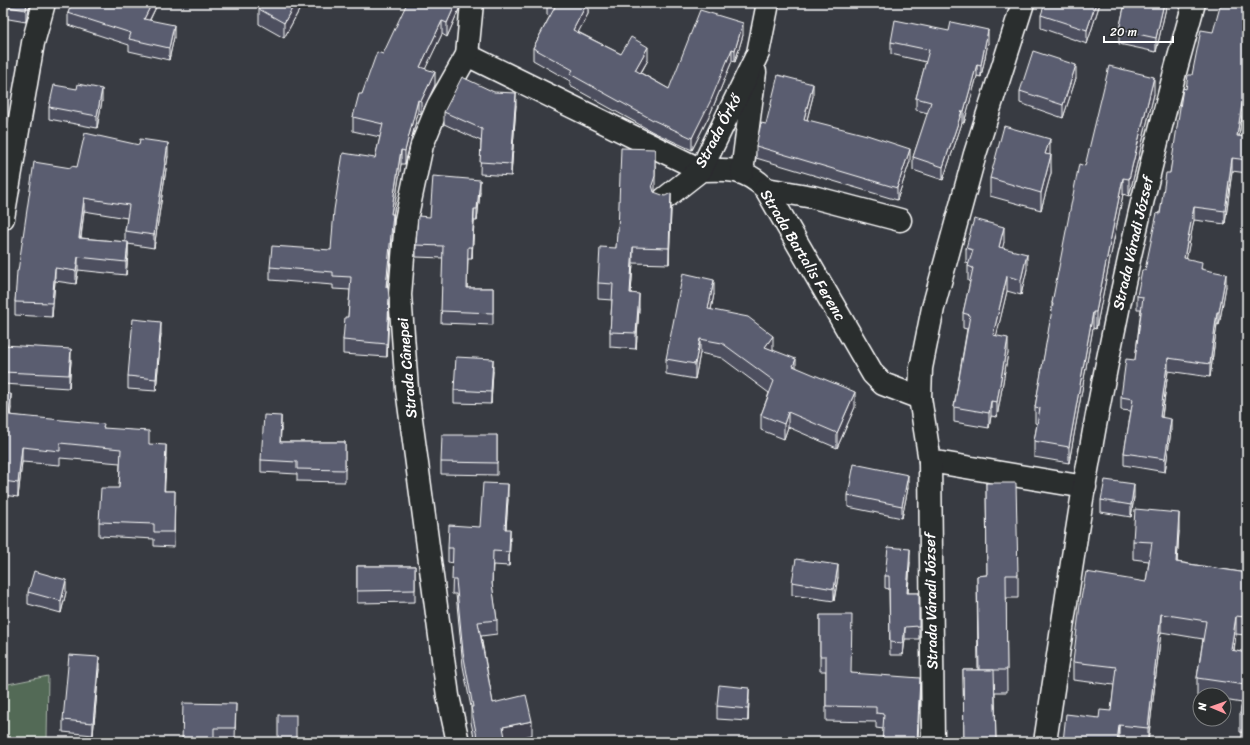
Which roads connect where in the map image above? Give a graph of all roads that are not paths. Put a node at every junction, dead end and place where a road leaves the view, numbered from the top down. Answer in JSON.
{"nodes":[{"id":1,"x":44,"y":3,"type":"edge"},
{"id":2,"x":768,"y":3,"type":"edge"},
{"id":3,"x":1023,"y":3,"type":"edge"},
{"id":4,"x":1194,"y":3,"type":"edge"},
{"id":5,"x":470,"y":5,"type":"edge"},
{"id":6,"x":758,"y":53,"type":"junction"},
{"id":7,"x":467,"y":55,"type":"junction"},
{"id":8,"x":701,"y":170,"type":"junction"},
{"id":9,"x":742,"y":172,"type":"junction"},
{"id":10,"x":766,"y":189,"type":"junction"},
{"id":11,"x":664,"y":199,"type":"edge"},
{"id":12,"x":3,"y":218,"type":"edge"},
{"id":13,"x":900,"y":220,"type":"dead end"},
{"id":14,"x":920,"y":398,"type":"junction"},
{"id":15,"x":930,"y":461,"type":"junction"},
{"id":16,"x":1084,"y":487,"type":"junction"},
{"id":17,"x":458,"y":742,"type":"edge"},
{"id":18,"x":933,"y":742,"type":"edge"},
{"id":19,"x":1045,"y":742,"type":"edge"}],
"edges":[{"from":1,"to":12,"type":"street"},
{"from":2,"to":6,"type":"street","name":"Strada Őrkő"},
{"from":3,"to":14,"type":"street","name":"Strada Váradi József"},
{"from":4,"to":16,"type":"street","name":"Strada Váradi József"},
{"from":5,"to":7,"type":"street","name":"Strada Cânepei"},
{"from":6,"to":8,"type":"street","name":"Strada Őrkő"},
{"from":6,"to":9,"type":"street","name":"Strada Őrkő"},
{"from":7,"to":8,"type":"street","name":"Strada Bartalis Ferenc"},
{"from":7,"to":17,"type":"street","name":"Strada Cânepei"},
{"from":8,"to":9,"type":"street","name":"Strada Bartalis Ferenc"},
{"from":8,"to":11,"type":"street","name":"Strada Őrkő"},
{"from":9,"to":10,"type":"street","name":"Strada Bartalis Ferenc"},
{"from":10,"to":13,"type":"street"},
{"from":10,"to":14,"type":"street","name":"Strada Bartalis Ferenc"},
{"from":14,"to":15,"type":"street","name":"Strada Váradi József"},
{"from":15,"to":16,"type":"street"},
{"from":15,"to":18,"type":"street","name":"Strada Váradi József"},
{"from":16,"to":19,"type":"street","name":"Strada Váradi József"}]}
